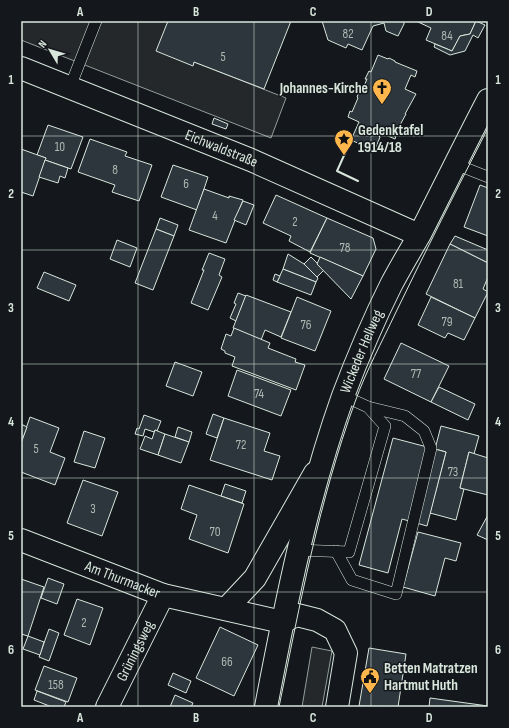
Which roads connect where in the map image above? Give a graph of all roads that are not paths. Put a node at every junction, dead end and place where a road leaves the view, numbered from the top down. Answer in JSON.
{"nodes":[{"id":1,"x":96,"y":21,"type":"edge"},
{"id":2,"x":21,"y":68,"type":"edge"},
{"id":3,"x":70,"y":87,"type":"junction"},
{"id":4,"x":488,"y":100,"type":"edge"},
{"id":5,"x":455,"y":164,"type":"junction"},
{"id":6,"x":488,"y":176,"type":"edge"},
{"id":7,"x":419,"y":235,"type":"junction"},
{"id":8,"x":344,"y":396,"type":"junction"},
{"id":9,"x":368,"y":406,"type":"junction"},
{"id":10,"x":323,"y":458,"type":"junction"},
{"id":11,"x":21,"y":540,"type":"edge"},
{"id":12,"x":298,"y":550,"type":"junction"},
{"id":13,"x":336,"y":551,"type":"junction"},
{"id":14,"x":163,"y":595,"type":"junction"},
{"id":15,"x":226,"y":609,"type":"junction"},
{"id":16,"x":282,"y":622,"type":"junction"},
{"id":17,"x":107,"y":707,"type":"edge"},
{"id":18,"x":266,"y":707,"type":"edge"},
{"id":19,"x":337,"y":707,"type":"edge"}],
"edges":[{"from":1,"to":3,"type":"lane"},
{"from":2,"to":3,"type":"street","name":"Eichwaldstraße"},
{"from":3,"to":7,"type":"street","name":"Eichwaldstraße"},
{"from":4,"to":5,"type":"street","name":"Wickeder Hellweg"},
{"from":5,"to":6,"type":"lane"},
{"from":5,"to":7,"type":"street","name":"Wickeder Hellweg"},
{"from":7,"to":8,"type":"street","name":"Wickeder Hellweg"},
{"from":8,"to":9,"type":"lane"},
{"from":8,"to":10,"type":"street","name":"Wickeder Hellweg"},
{"from":9,"to":13,"type":"lane"},
{"from":9,"to":13,"type":"lane"},
{"from":10,"to":12,"type":"street","name":"Wickeder Hellweg"},
{"from":10,"to":15,"type":"street"},
{"from":11,"to":14,"type":"street","name":"Am Thurmacker"},
{"from":12,"to":13,"type":"lane"},
{"from":12,"to":16,"type":"street","name":"Wickeder Hellweg"},
{"from":14,"to":15,"type":"street","name":"Am Thurmacker"},
{"from":14,"to":17,"type":"street","name":"Grüningsweg"},
{"from":15,"to":16,"type":"street","name":"Am Thurmacker"},
{"from":16,"to":18,"type":"street","name":"Wickeder Hellweg"},
{"from":16,"to":19,"type":"street"}]}
